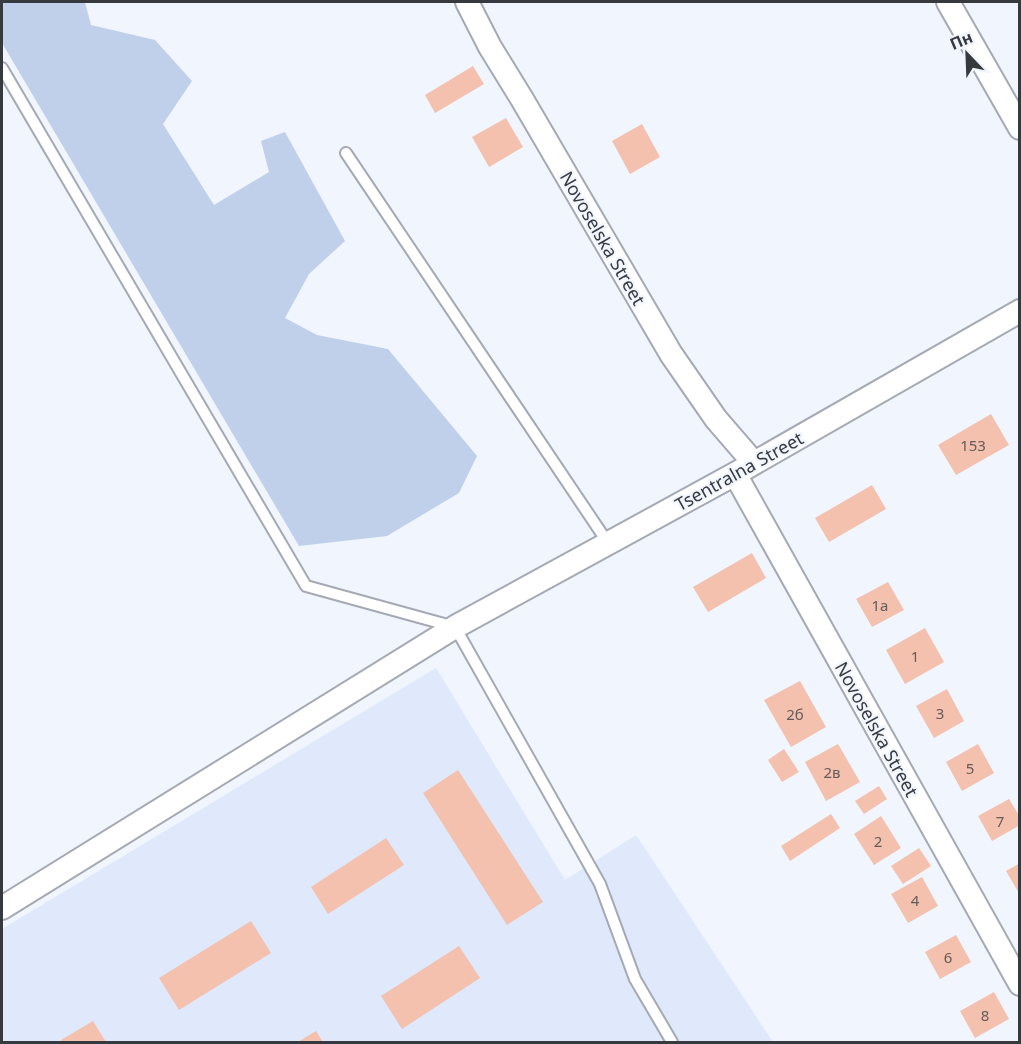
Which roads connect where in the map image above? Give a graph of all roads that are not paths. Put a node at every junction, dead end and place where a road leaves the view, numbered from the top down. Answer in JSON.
{"nodes":[{"id":1,"x":467,"y":2,"type":"edge"},
{"id":2,"x":948,"y":2,"type":"edge"},
{"id":3,"x":2,"y":68,"type":"edge"},
{"id":4,"x":1020,"y":128,"type":"edge"},
{"id":5,"x":346,"y":153,"type":"dead end"},
{"id":6,"x":1020,"y":311,"type":"edge"},
{"id":7,"x":745,"y":469,"type":"junction"},
{"id":8,"x":608,"y":543,"type":"junction"},
{"id":9,"x":455,"y":627,"type":"junction"},
{"id":10,"x":2,"y":908,"type":"edge"},
{"id":11,"x":1020,"y":984,"type":"edge"},
{"id":12,"x":672,"y":1042,"type":"edge"}],
"edges":[{"from":1,"to":7,"type":"street","name":"Novoselska Street"},
{"from":2,"to":4,"type":"street"},
{"from":3,"to":9,"type":"lane"},
{"from":5,"to":8,"type":"lane"},
{"from":6,"to":7,"type":"street","name":"Tsentralna Street"},
{"from":7,"to":8,"type":"street","name":"Tsentralna Street"},
{"from":7,"to":11,"type":"street","name":"Novoselska Street"},
{"from":8,"to":9,"type":"street","name":"Tsentralna Street"},
{"from":9,"to":10,"type":"street","name":"Tsentralna Street"},
{"from":9,"to":12,"type":"lane"}]}
